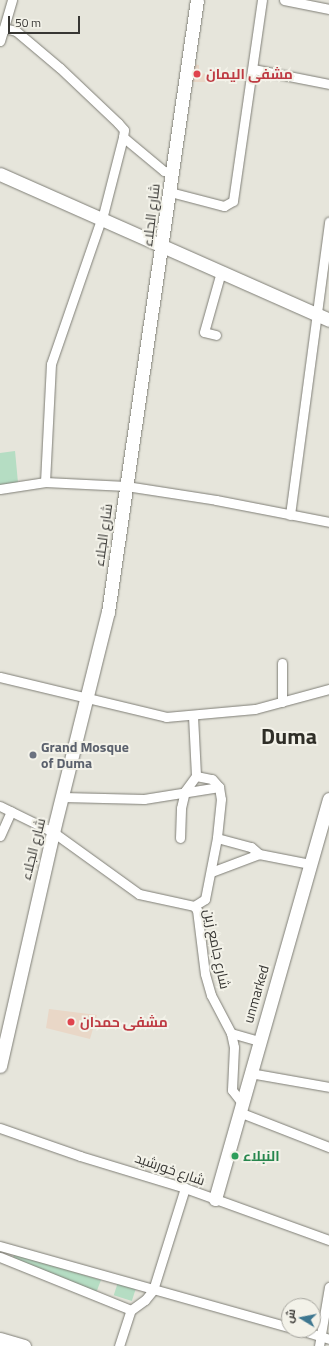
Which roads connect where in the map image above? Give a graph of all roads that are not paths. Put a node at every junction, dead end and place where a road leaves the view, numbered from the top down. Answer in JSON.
{"nodes":[{"id":1,"x":12,"y":0,"type":"edge"},
{"id":2,"x":197,"y":0,"type":"edge"},
{"id":3,"x":262,"y":0,"type":"edge"},
{"id":4,"x":284,"y":0,"type":"edge"},
{"id":5,"x":329,"y":9,"type":"edge"},
{"id":6,"x":4,"y":28,"type":"junction"},
{"id":7,"x":0,"y":41,"type":"edge"},
{"id":8,"x":253,"y":69,"type":"junction"},
{"id":9,"x":329,"y":84,"type":"edge"},
{"id":10,"x":123,"y":137,"type":"junction"},
{"id":11,"x":172,"y":172,"type":"junction"},
{"id":12,"x":0,"y":174,"type":"edge"},
{"id":13,"x":0,"y":182,"type":"edge"},
{"id":14,"x":170,"y":192,"type":"junction"},
{"id":15,"x":100,"y":222,"type":"junction"},
{"id":16,"x":329,"y":222,"type":"edge"},
{"id":17,"x":163,"y":246,"type":"junction"},
{"id":18,"x":221,"y":272,"type":"junction"},
{"id":19,"x":315,"y":314,"type":"junction"},
{"id":20,"x":329,"y":320,"type":"edge"},
{"id":21,"x":216,"y":335,"type":"dead end"},
{"id":22,"x":45,"y":482,"type":"junction"},
{"id":23,"x":126,"y":486,"type":"junction"},
{"id":24,"x":0,"y":489,"type":"edge"},
{"id":25,"x":290,"y":515,"type":"junction"},
{"id":26,"x":329,"y":522,"type":"edge"},
{"id":27,"x":282,"y":663,"type":"dead end"},
{"id":28,"x":0,"y":677,"type":"edge"},
{"id":29,"x":329,"y":689,"type":"edge"},
{"id":30,"x":87,"y":696,"type":"junction"},
{"id":31,"x":282,"y":702,"type":"junction"},
{"id":32,"x":192,"y":716,"type":"junction"},
{"id":33,"x":196,"y":776,"type":"junction"},
{"id":34,"x":219,"y":787,"type":"junction"},
{"id":35,"x":185,"y":791,"type":"junction"},
{"id":36,"x":63,"y":797,"type":"junction"},
{"id":37,"x":329,"y":798,"type":"edge"},
{"id":38,"x":0,"y":806,"type":"edge"},
{"id":39,"x":11,"y":811,"type":"junction"},
{"id":40,"x":326,"y":824,"type":"edge"},
{"id":41,"x":53,"y":832,"type":"junction"},
{"id":42,"x":0,"y":836,"type":"edge"},
{"id":43,"x":180,"y":838,"type":"dead end"},
{"id":44,"x":217,"y":838,"type":"junction"},
{"id":45,"x":259,"y":854,"type":"junction"},
{"id":46,"x":310,"y":864,"type":"junction"},
{"id":47,"x":212,"y":872,"type":"junction"},
{"id":48,"x":194,"y":906,"type":"junction"},
{"id":49,"x":231,"y":1033,"type":"junction"},
{"id":50,"x":260,"y":1041,"type":"junction"},
{"id":51,"x":0,"y":1066,"type":"edge"},
{"id":52,"x":250,"y":1073,"type":"junction"},
{"id":53,"x":329,"y":1087,"type":"edge"},
{"id":54,"x":241,"y":1108,"type":"junction"},
{"id":55,"x":0,"y":1128,"type":"edge"},
{"id":56,"x":329,"y":1147,"type":"edge"},
{"id":57,"x":185,"y":1188,"type":"junction"},
{"id":58,"x":214,"y":1199,"type":"junction"},
{"id":59,"x":329,"y":1240,"type":"edge"},
{"id":60,"x":0,"y":1246,"type":"edge"},
{"id":61,"x":0,"y":1256,"type":"edge"},
{"id":62,"x":329,"y":1287,"type":"edge"},
{"id":63,"x":152,"y":1290,"type":"junction"},
{"id":64,"x":131,"y":1310,"type":"junction"},
{"id":65,"x":281,"y":1325,"type":"edge"},
{"id":66,"x":323,"y":1341,"type":"edge"},
{"id":67,"x":1,"y":1342,"type":"edge"},
{"id":68,"x":24,"y":1346,"type":"edge"},
{"id":69,"x":119,"y":1346,"type":"edge"}],
"edges":[{"from":1,"to":6,"type":"street"},
{"from":2,"to":11,"type":"street","name":"شارع الجلاء"},
{"from":3,"to":8,"type":"street"},
{"from":4,"to":5,"type":"street"},
{"from":6,"to":7,"type":"street"},
{"from":6,"to":10,"type":"street"},
{"from":8,"to":9,"type":"street"},
{"from":8,"to":14,"type":"street"},
{"from":10,"to":11,"type":"street"},
{"from":10,"to":15,"type":"street"},
{"from":11,"to":14,"type":"street","name":"شارع الجلاء"},
{"from":12,"to":15,"type":"street"},
{"from":13,"to":15,"type":"street"},
{"from":14,"to":17,"type":"street","name":"شارع الجلاء"},
{"from":15,"to":17,"type":"street"},
{"from":15,"to":22,"type":"street"},
{"from":16,"to":19,"type":"street"},
{"from":17,"to":18,"type":"street"},
{"from":17,"to":23,"type":"street","name":"شارع الجلاء"},
{"from":18,"to":19,"type":"street"},
{"from":18,"to":21,"type":"street"},
{"from":19,"to":20,"type":"street"},
{"from":19,"to":25,"type":"street"},
{"from":22,"to":23,"type":"street"},
{"from":22,"to":24,"type":"street"},
{"from":23,"to":25,"type":"street"},
{"from":23,"to":30,"type":"street","name":"شارع الجلاء"},
{"from":25,"to":26,"type":"street"},
{"from":27,"to":31,"type":"street"},
{"from":28,"to":30,"type":"street"},
{"from":29,"to":31,"type":"street"},
{"from":30,"to":32,"type":"street"},
{"from":30,"to":36,"type":"street","name":"شارع الجلاء"},
{"from":31,"to":32,"type":"street"},
{"from":32,"to":33,"type":"street"},
{"from":33,"to":34,"type":"street"},
{"from":33,"to":35,"type":"street"},
{"from":34,"to":35,"type":"street"},
{"from":34,"to":44,"type":"street"},
{"from":35,"to":36,"type":"street"},
{"from":35,"to":43,"type":"street"},
{"from":36,"to":41,"type":"street","name":"شارع الجلاء"},
{"from":37,"to":40,"type":"street","name":"unmarked"},
{"from":38,"to":39,"type":"street","name":"شارع جامع زين"},
{"from":39,"to":41,"type":"street","name":"شارع جامع زين"},
{"from":39,"to":42,"type":"street"},
{"from":40,"to":46,"type":"street","name":"unmarked"},
{"from":41,"to":48,"type":"street","name":"شارع جامع زين"},
{"from":41,"to":51,"type":"street","name":"شارع الجلاء"},
{"from":44,"to":45,"type":"street"},
{"from":44,"to":47,"type":"street"},
{"from":45,"to":46,"type":"street"},
{"from":45,"to":47,"type":"street"},
{"from":46,"to":50,"type":"street","name":"unmarked"},
{"from":47,"to":48,"type":"street"},
{"from":48,"to":49,"type":"street","name":"شارع جامع زين"},
{"from":49,"to":50,"type":"street"},
{"from":49,"to":54,"type":"street","name":"شارع جامع زين"},
{"from":50,"to":52,"type":"street","name":"unmarked"},
{"from":52,"to":53,"type":"street"},
{"from":52,"to":54,"type":"street","name":"unmarked"},
{"from":54,"to":56,"type":"street"},
{"from":54,"to":58,"type":"street","name":"unmarked"},
{"from":55,"to":57,"type":"street","name":"شارع خورشيد"},
{"from":57,"to":58,"type":"street","name":"شارع خورشيد"},
{"from":57,"to":63,"type":"street"},
{"from":58,"to":59,"type":"street","name":"شارع خورشيد"},
{"from":60,"to":63,"type":"street"},
{"from":61,"to":64,"type":"street"},
{"from":62,"to":66,"type":"street"},
{"from":63,"to":64,"type":"street"},
{"from":63,"to":65,"type":"street"},
{"from":64,"to":69,"type":"street"},
{"from":67,"to":68,"type":"street"}]}
